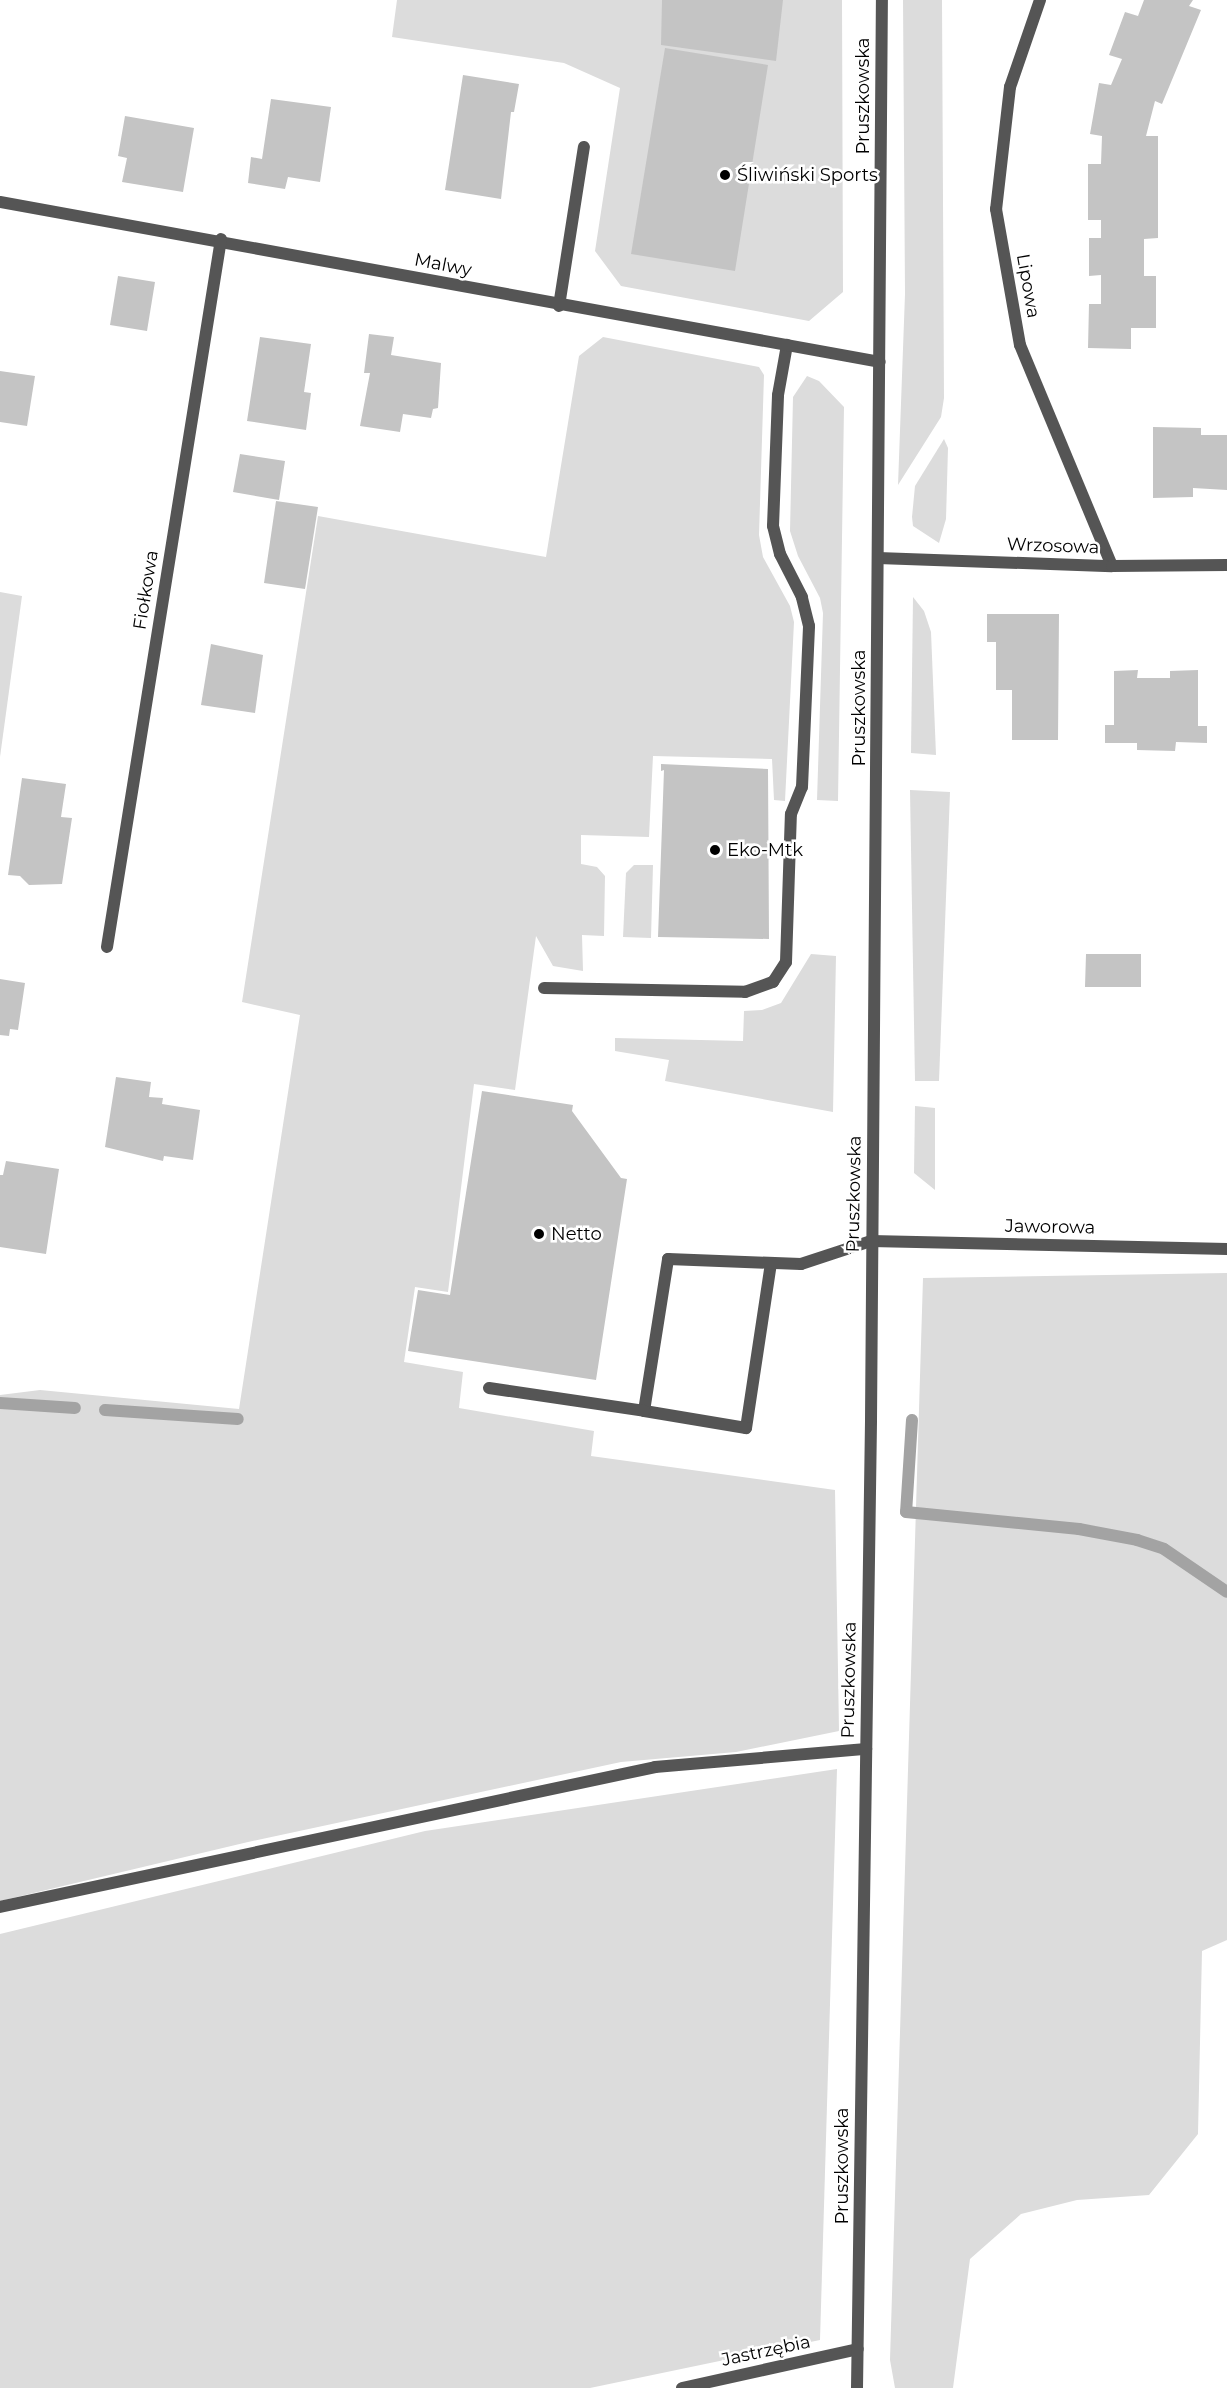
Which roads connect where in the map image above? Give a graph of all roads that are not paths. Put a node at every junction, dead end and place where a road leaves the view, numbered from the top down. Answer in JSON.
{"nodes":[{"id":1,"x":882,"y":0,"type":"edge"},
{"id":2,"x":1040,"y":0,"type":"edge"},
{"id":3,"x":584,"y":147,"type":"dead end"},
{"id":4,"x":0,"y":202,"type":"edge"},
{"id":5,"x":221,"y":239,"type":"junction"},
{"id":6,"x":560,"y":306,"type":"junction"},
{"id":7,"x":787,"y":345,"type":"junction"},
{"id":8,"x":880,"y":362,"type":"junction"},
{"id":9,"x":878,"y":558,"type":"junction"},
{"id":10,"x":1227,"y":565,"type":"edge"},
{"id":11,"x":1112,"y":566,"type":"junction"},
{"id":12,"x":107,"y":947,"type":"dead end"},
{"id":13,"x":544,"y":988,"type":"dead end"},
{"id":14,"x":871,"y":1241,"type":"junction"},
{"id":15,"x":1227,"y":1249,"type":"edge"},
{"id":16,"x":771,"y":1263,"type":"junction"},
{"id":17,"x":489,"y":1388,"type":"dead end"},
{"id":18,"x":644,"y":1411,"type":"junction"},
{"id":19,"x":866,"y":1749,"type":"junction"},
{"id":20,"x":0,"y":1906,"type":"edge"},
{"id":21,"x":858,"y":2349,"type":"junction"},
{"id":22,"x":682,"y":2388,"type":"edge"},
{"id":23,"x":857,"y":2388,"type":"edge"}],
"edges":[{"from":1,"to":8,"type":"street","name":"Pruszkowska"},
{"from":2,"to":11,"type":"street","name":"Lipowa"},
{"from":3,"to":6,"type":"street"},
{"from":4,"to":5,"type":"street","name":"Malwy"},
{"from":5,"to":6,"type":"street","name":"Malwy"},
{"from":5,"to":12,"type":"street","name":"Fiołkowa"},
{"from":6,"to":7,"type":"street","name":"Malwy"},
{"from":7,"to":8,"type":"street","name":"Malwy"},
{"from":7,"to":13,"type":"street"},
{"from":8,"to":9,"type":"street","name":"Pruszkowska"},
{"from":9,"to":11,"type":"street","name":"Wrzosowa"},
{"from":9,"to":14,"type":"street","name":"Pruszkowska"},
{"from":10,"to":11,"type":"street","name":"Wrzosowa"},
{"from":14,"to":15,"type":"street","name":"Jaworowa"},
{"from":14,"to":16,"type":"street"},
{"from":14,"to":19,"type":"street","name":"Pruszkowska"},
{"from":16,"to":18,"type":"street"},
{"from":16,"to":18,"type":"street"},
{"from":17,"to":18,"type":"street"},
{"from":19,"to":20,"type":"street"},
{"from":19,"to":21,"type":"street","name":"Pruszkowska"},
{"from":21,"to":22,"type":"street","name":"Jastrzębia"},
{"from":21,"to":23,"type":"street","name":"Pruszkowska"}]}
